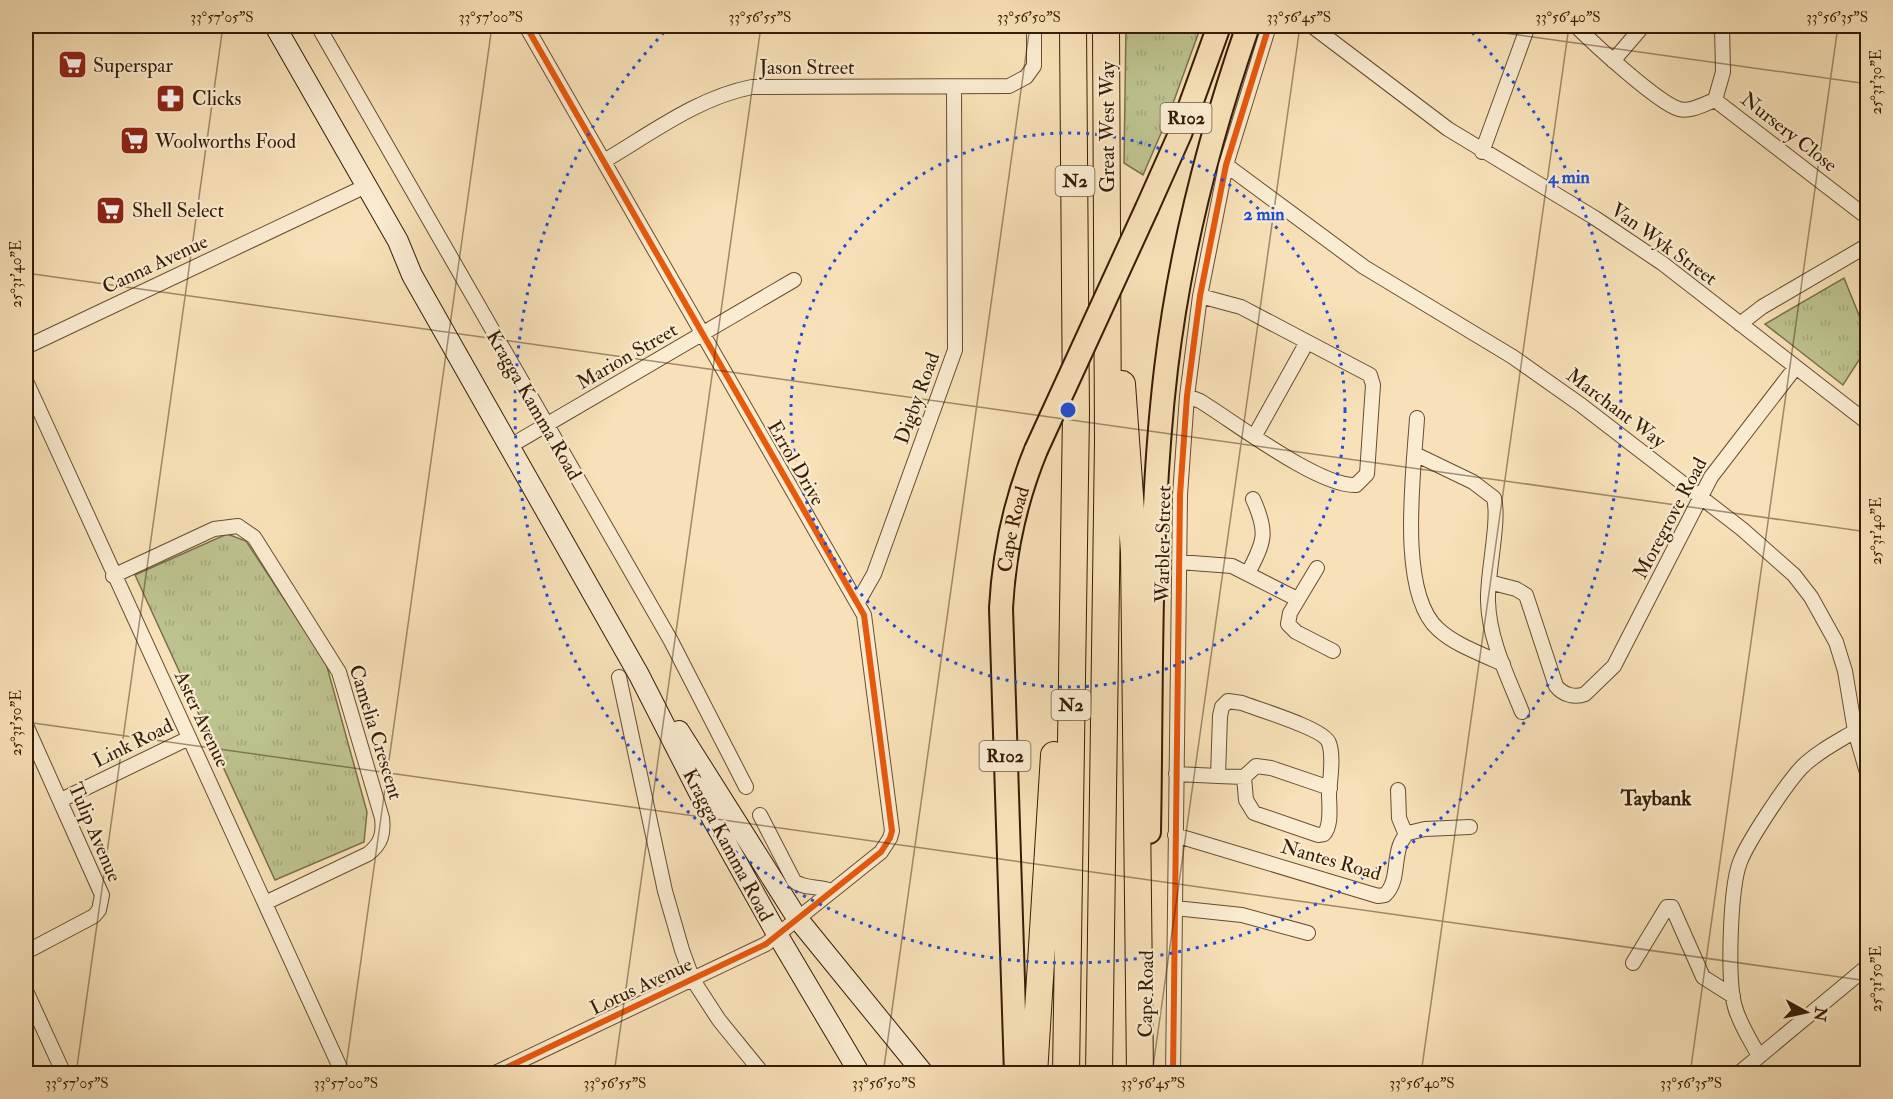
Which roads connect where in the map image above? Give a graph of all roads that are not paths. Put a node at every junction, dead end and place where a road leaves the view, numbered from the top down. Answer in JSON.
{"nodes":[{"id":1,"x":262,"y":26,"type":"edge"},
{"id":2,"x":275,"y":26,"type":"edge"},
{"id":3,"x":318,"y":26,"type":"edge"},
{"id":4,"x":526,"y":26,"type":"edge"},
{"id":5,"x":1034,"y":26,"type":"edge"},
{"id":6,"x":1073,"y":26,"type":"edge"},
{"id":7,"x":1106,"y":26,"type":"edge"},
{"id":8,"x":1219,"y":26,"type":"edge"},
{"id":9,"x":1248,"y":26,"type":"edge"},
{"id":10,"x":1269,"y":26,"type":"edge"},
{"id":11,"x":1312,"y":26,"type":"edge"},
{"id":12,"x":1528,"y":26,"type":"edge"},
{"id":13,"x":1576,"y":26,"type":"edge"},
{"id":14,"x":1643,"y":26,"type":"edge"},
{"id":15,"x":1722,"y":26,"type":"edge"},
{"id":16,"x":1613,"y":61,"type":"junction"},
{"id":17,"x":954,"y":87,"type":"junction"},
{"id":18,"x":1715,"y":100,"type":"junction"},
{"id":19,"x":1482,"y":152,"type":"junction"},
{"id":20,"x":604,"y":161,"type":"junction"},
{"id":21,"x":1226,"y":165,"type":"junction"},
{"id":22,"x":361,"y":189,"type":"junction"},
{"id":23,"x":1868,"y":218,"type":"edge"},
{"id":24,"x":1107,"y":228,"type":"junction"},
{"id":25,"x":1868,"y":245,"type":"edge"},
{"id":26,"x":794,"y":280,"type":"dead end"},
{"id":27,"x":1200,"y":297,"type":"junction"},
{"id":28,"x":1740,"y":324,"type":"junction"},
{"id":29,"x":702,"y":336,"type":"junction"},
{"id":30,"x":1076,"y":336,"type":"junction"},
{"id":31,"x":1307,"y":342,"type":"junction"},
{"id":32,"x":26,"y":347,"type":"edge"},
{"id":33,"x":1795,"y":368,"type":"junction"},
{"id":34,"x":26,"y":381,"type":"edge"},
{"id":35,"x":1186,"y":396,"type":"junction"},
{"id":36,"x":1417,"y":418,"type":"dead end"},
{"id":37,"x":1868,"y":423,"type":"edge"},
{"id":38,"x":546,"y":427,"type":"junction"},
{"id":39,"x":1254,"y":437,"type":"junction"},
{"id":40,"x":510,"y":446,"type":"junction"},
{"id":41,"x":1415,"y":454,"type":"junction"},
{"id":42,"x":1699,"y":496,"type":"junction"},
{"id":43,"x":1253,"y":499,"type":"dead end"},
{"id":44,"x":1179,"y":562,"type":"junction"},
{"id":45,"x":1317,"y":568,"type":"dead end"},
{"id":46,"x":1248,"y":573,"type":"junction"},
{"id":47,"x":113,"y":576,"type":"junction"},
{"id":48,"x":1488,"y":582,"type":"junction"},
{"id":49,"x":1297,"y":599,"type":"junction"},
{"id":50,"x":858,"y":602,"type":"junction"},
{"id":51,"x":1333,"y":651,"type":"dead end"},
{"id":52,"x":1503,"y":664,"type":"junction"},
{"id":53,"x":639,"y":675,"type":"junction"},
{"id":54,"x":620,"y":677,"type":"dead end"},
{"id":55,"x":1522,"y":712,"type":"dead end"},
{"id":56,"x":26,"y":725,"type":"edge"},
{"id":57,"x":1855,"y":731,"type":"junction"},
{"id":58,"x":189,"y":738,"type":"junction"},
{"id":59,"x":1176,"y":774,"type":"junction"},
{"id":60,"x":1218,"y":776,"type":"junction"},
{"id":61,"x":1868,"y":776,"type":"edge"},
{"id":62,"x":1244,"y":777,"type":"junction"},
{"id":63,"x":746,"y":787,"type":"dead end"},
{"id":64,"x":1330,"y":788,"type":"junction"},
{"id":65,"x":1398,"y":790,"type":"dead end"},
{"id":66,"x":61,"y":800,"type":"junction"},
{"id":67,"x":760,"y":815,"type":"dead end"},
{"id":68,"x":1470,"y":827,"type":"dead end"},
{"id":69,"x":1406,"y":835,"type":"junction"},
{"id":70,"x":1175,"y":836,"type":"junction"},
{"id":71,"x":832,"y":891,"type":"junction"},
{"id":72,"x":265,"y":903,"type":"junction"},
{"id":73,"x":1175,"y":908,"type":"junction"},
{"id":74,"x":796,"y":918,"type":"junction"},
{"id":75,"x":1308,"y":933,"type":"dead end"},
{"id":76,"x":777,"y":934,"type":"junction"},
{"id":77,"x":26,"y":952,"type":"edge"},
{"id":78,"x":1633,"y":963,"type":"dead end"},
{"id":79,"x":1868,"y":966,"type":"edge"},
{"id":80,"x":693,"y":980,"type":"junction"},
{"id":81,"x":26,"y":991,"type":"edge"},
{"id":82,"x":1732,"y":996,"type":"junction"},
{"id":83,"x":1759,"y":1056,"type":"junction"},
{"id":84,"x":64,"y":1074,"type":"edge"},
{"id":85,"x":343,"y":1074,"type":"edge"},
{"id":86,"x":493,"y":1074,"type":"edge"},
{"id":87,"x":763,"y":1074,"type":"edge"},
{"id":88,"x":860,"y":1074,"type":"edge"},
{"id":89,"x":924,"y":1074,"type":"edge"},
{"id":90,"x":1016,"y":1074,"type":"edge"},
{"id":91,"x":1034,"y":1074,"type":"edge"},
{"id":92,"x":1065,"y":1074,"type":"edge"},
{"id":93,"x":1099,"y":1074,"type":"edge"},
{"id":94,"x":1140,"y":1074,"type":"edge"},
{"id":95,"x":1144,"y":1074,"type":"edge"},
{"id":96,"x":1173,"y":1074,"type":"edge"},
{"id":97,"x":1738,"y":1074,"type":"edge"}],
"edges":[{"from":1,"to":22,"type":"main road","name":"Kragga Kamma Road"},
{"from":2,"to":22,"type":"main road","name":"Kragga Kamma Road"},
{"from":3,"to":38,"type":"street","name":"Kragga Kamma Road"},
{"from":4,"to":20,"type":"street","name":"Errol Drive"},
{"from":5,"to":17,"type":"street","name":"Jason Street"},
{"from":6,"to":30,"type":"highway","name":"Great West Way","number":"N2"},
{"from":7,"to":24,"type":"highway","name":"Great West Way","number":"N2"},
{"from":8,"to":90,"type":"main road","name":"Cape Road","number":"R102","bridge":true},
{"from":9,"to":95,"type":"main road","name":"Cape Road","number":"R102"},
{"from":10,"to":21,"type":"street","name":"Warbler Street"},
{"from":11,"to":19,"type":"street","name":"Van Wyk Street"},
{"from":12,"to":19,"type":"street"},
{"from":13,"to":16,"type":"street"},
{"from":14,"to":16,"type":"street"},
{"from":15,"to":18,"type":"street"},
{"from":16,"to":18,"type":"street"},
{"from":17,"to":20,"type":"street","name":"Jason Street"},
{"from":17,"to":50,"type":"street","name":"Digby Road"},
{"from":18,"to":23,"type":"street","name":"Nursery Close"},
{"from":19,"to":28,"type":"street","name":"Van Wyk Street"},
{"from":20,"to":29,"type":"street","name":"Errol Drive"},
{"from":21,"to":27,"type":"street","name":"Warbler Street"},
{"from":21,"to":42,"type":"street","name":"Marchant Way"},
{"from":22,"to":32,"type":"street","name":"Canna Avenue"},
{"from":22,"to":40,"type":"main road","name":"Kragga Kamma Road"},
{"from":24,"to":93,"type":"highway","number":"N2"},
{"from":24,"to":94,"type":"highway"},
{"from":25,"to":28,"type":"street"},
{"from":26,"to":29,"type":"street","name":"Marion Street"},
{"from":27,"to":31,"type":"street"},
{"from":27,"to":35,"type":"street","name":"Warbler Street"},
{"from":28,"to":33,"type":"street","name":"Van Wyk Street"},
{"from":29,"to":38,"type":"street","name":"Marion Street"},
{"from":29,"to":50,"type":"street","name":"Errol Drive"},
{"from":30,"to":91,"type":"highway"},
{"from":30,"to":92,"type":"highway","number":"N2"},
{"from":31,"to":39,"type":"street"},
{"from":31,"to":39,"type":"street"},
{"from":33,"to":37,"type":"street","name":"Van Wyk Street"},
{"from":33,"to":42,"type":"street","name":"Moregrove Road"},
{"from":34,"to":47,"type":"street","name":"Aster Avenue"},
{"from":35,"to":39,"type":"street"},
{"from":35,"to":44,"type":"street","name":"Warbler Street"},
{"from":36,"to":41,"type":"street"},
{"from":38,"to":40,"type":"street","name":"Marion Street"},
{"from":38,"to":63,"type":"street","name":"Kragga Kamma Road"},
{"from":40,"to":53,"type":"main road","name":"Kragga Kamma Road"},
{"from":41,"to":48,"type":"street"},
{"from":41,"to":52,"type":"street"},
{"from":42,"to":48,"type":"street","name":"Moregrove Road"},
{"from":42,"to":57,"type":"street","name":"Marchant Way"},
{"from":43,"to":46,"type":"street"},
{"from":44,"to":46,"type":"street"},
{"from":44,"to":59,"type":"street","name":"Warbler Street"},
{"from":45,"to":49,"type":"street"},
{"from":46,"to":49,"type":"street"},
{"from":47,"to":58,"type":"street","name":"Aster Avenue"},
{"from":47,"to":72,"type":"street","name":"Camelia Crescent"},
{"from":48,"to":52,"type":"street"},
{"from":49,"to":51,"type":"street"},
{"from":50,"to":71,"type":"street","name":"Errol Drive"},
{"from":52,"to":55,"type":"street"},
{"from":53,"to":74,"type":"main road","name":"Kragga Kamma Road"},
{"from":53,"to":76,"type":"main road","name":"Kragga Kamma Road"},
{"from":54,"to":80,"type":"street"},
{"from":56,"to":66,"type":"street","name":"Tulip Avenue"},
{"from":57,"to":61,"type":"street","name":"Marchant Way"},
{"from":57,"to":82,"type":"street"},
{"from":58,"to":66,"type":"street","name":"Link Road"},
{"from":58,"to":72,"type":"street","name":"Aster Avenue"},
{"from":59,"to":60,"type":"street"},
{"from":59,"to":70,"type":"street","name":"Warbler Street"},
{"from":60,"to":62,"type":"street"},
{"from":60,"to":64,"type":"street"},
{"from":62,"to":64,"type":"street"},
{"from":62,"to":64,"type":"street"},
{"from":65,"to":69,"type":"street"},
{"from":66,"to":77,"type":"street","name":"Tulip Avenue"},
{"from":67,"to":71,"type":"street"},
{"from":68,"to":69,"type":"street"},
{"from":69,"to":70,"type":"street","name":"Nantes Road"},
{"from":70,"to":73,"type":"street","name":"Warbler Street"},
{"from":71,"to":74,"type":"street","name":"Errol Drive"},
{"from":72,"to":85,"type":"street","name":"Aster Avenue"},
{"from":73,"to":75,"type":"street"},
{"from":73,"to":96,"type":"street","name":"Warbler Street"},
{"from":74,"to":76,"type":"street","name":"Lotus Avenue"},
{"from":74,"to":89,"type":"main road","name":"Kragga Kamma Road"},
{"from":76,"to":80,"type":"street","name":"Lotus Avenue"},
{"from":76,"to":88,"type":"main road","name":"Kragga Kamma Road"},
{"from":78,"to":82,"type":"street"},
{"from":79,"to":83,"type":"street"},
{"from":80,"to":86,"type":"street","name":"Lotus Avenue"},
{"from":80,"to":87,"type":"street"},
{"from":81,"to":84,"type":"street"},
{"from":82,"to":83,"type":"street"},
{"from":83,"to":97,"type":"street"}]}
